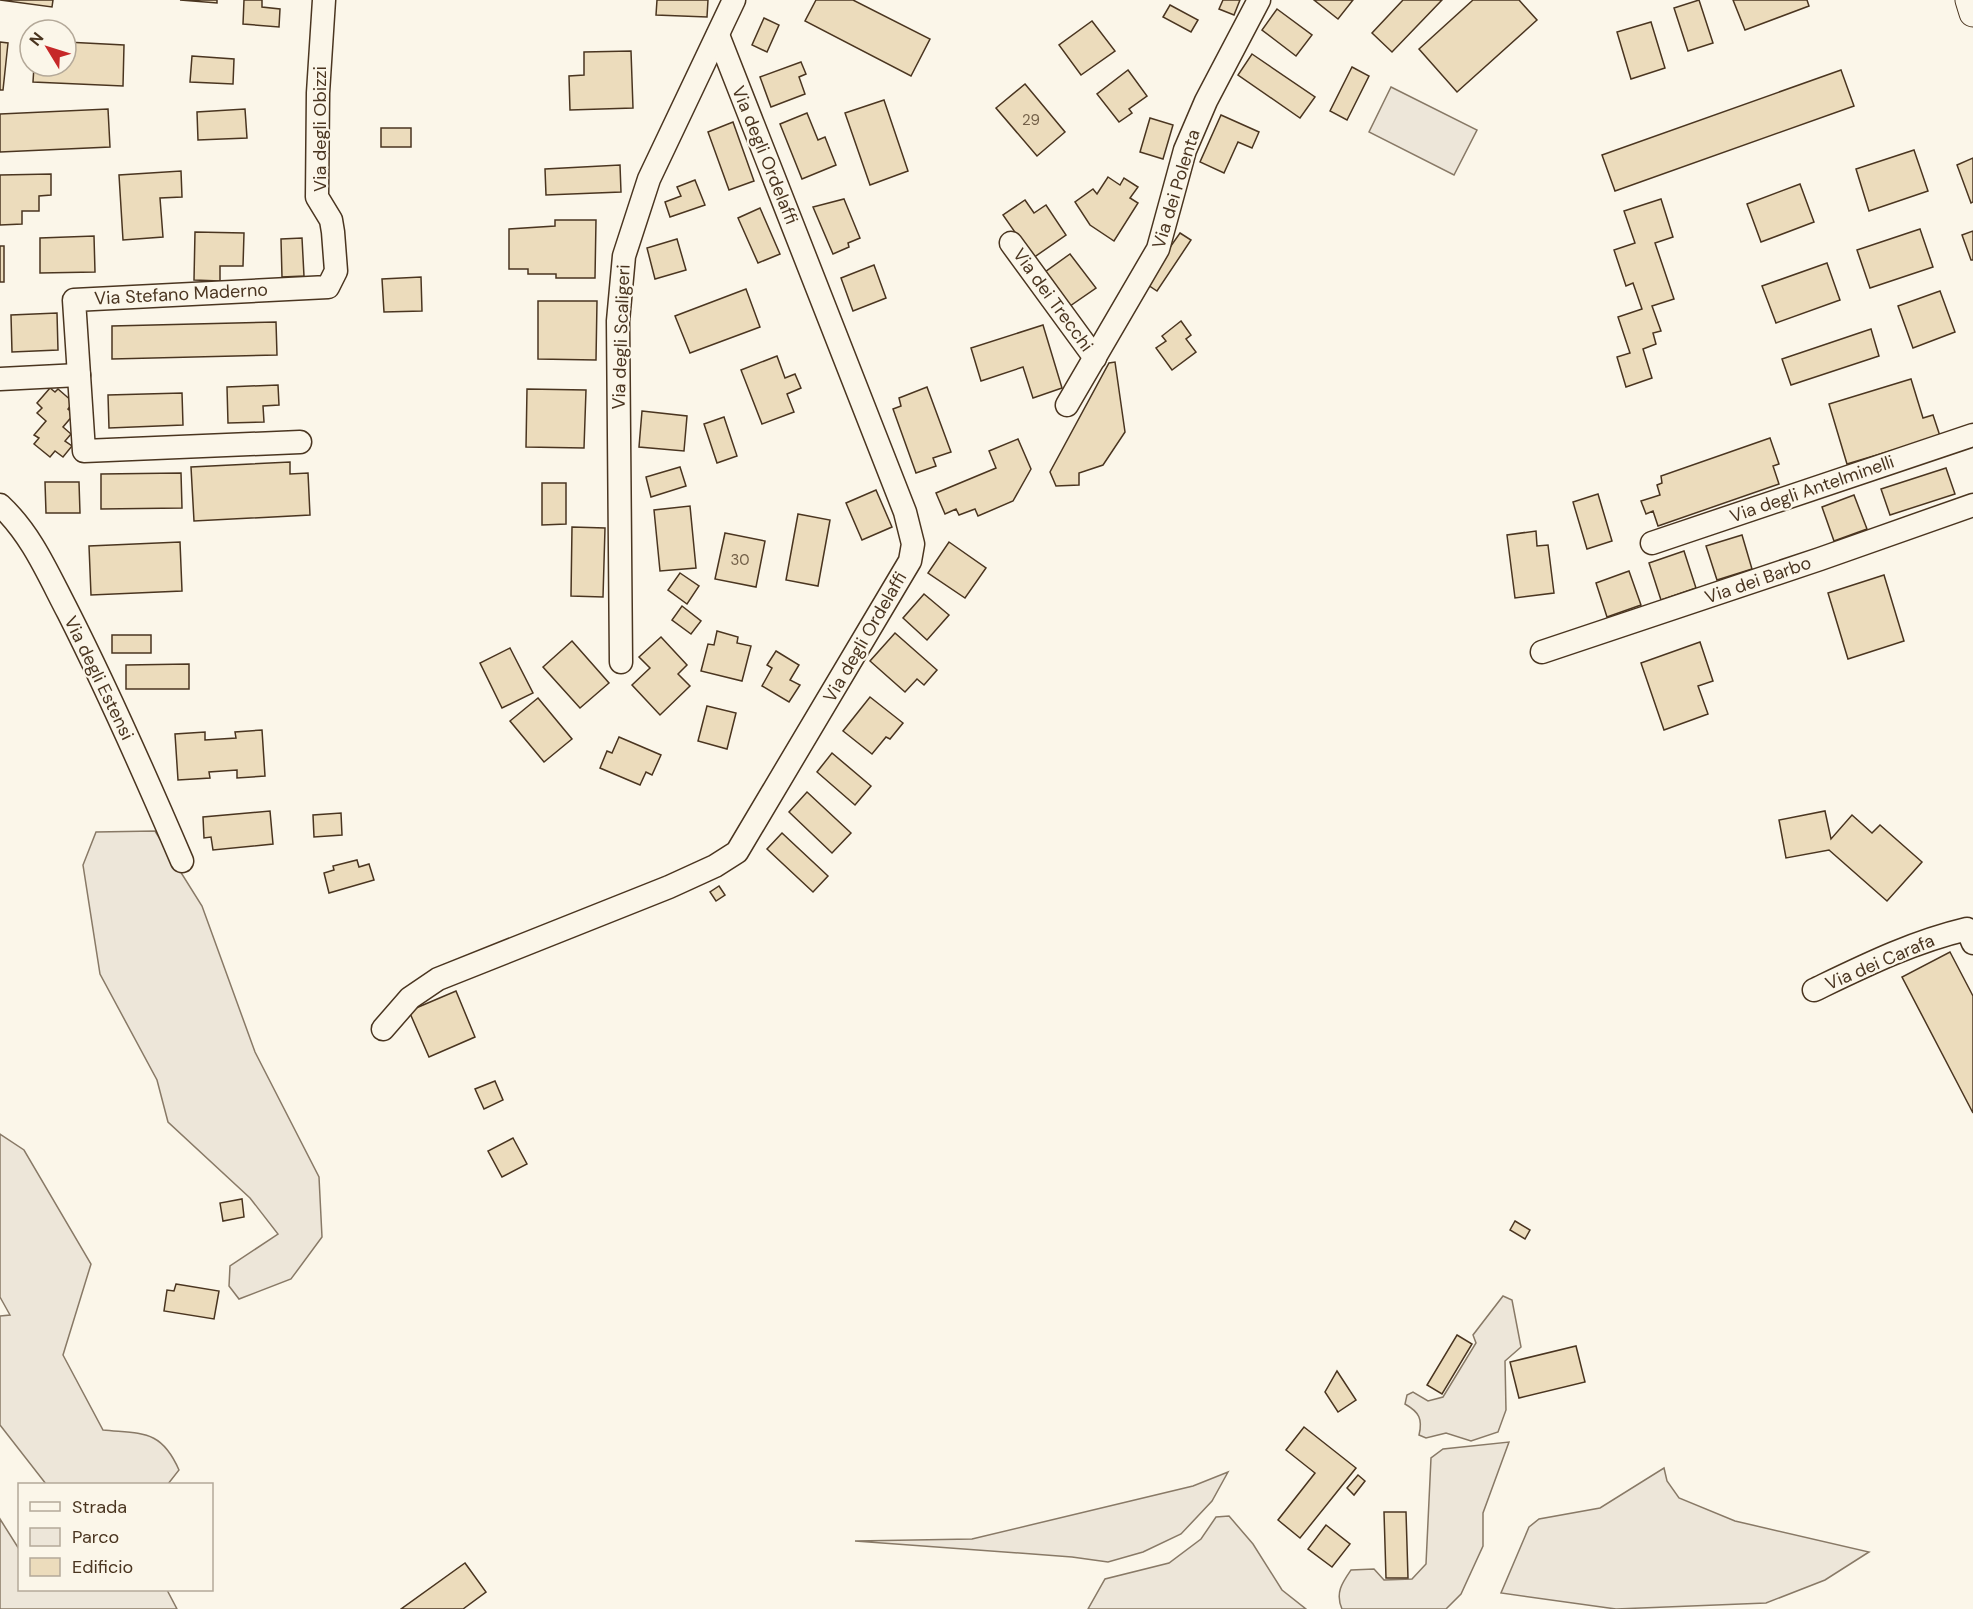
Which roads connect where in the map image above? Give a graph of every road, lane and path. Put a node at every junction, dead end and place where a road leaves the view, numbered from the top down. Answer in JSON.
{"nodes":[{"id":1,"x":324,"y":0,"type":"edge"},
{"id":2,"x":734,"y":0,"type":"edge"},
{"id":3,"x":1259,"y":0,"type":"edge"},
{"id":4,"x":1969,"y":0,"type":"edge"},
{"id":5,"x":1973,"y":13,"type":"edge"},
{"id":6,"x":717,"y":35,"type":"junction"},
{"id":7,"x":1011,"y":243,"type":"dead end"},
{"id":8,"x":328,"y":287,"type":"joint"},
{"id":9,"x":1095,"y":358,"type":"junction"},
{"id":10,"x":79,"y":375,"type":"junction"},
{"id":11,"x":0,"y":379,"type":"edge"},
{"id":12,"x":1067,"y":405,"type":"dead end"},
{"id":13,"x":1973,"y":435,"type":"edge"},
{"id":14,"x":300,"y":442,"type":"dead end"},
{"id":15,"x":0,"y":505,"type":"edge"},
{"id":16,"x":1973,"y":505,"type":"edge"},
{"id":17,"x":1652,"y":543,"type":"dead end"},
{"id":18,"x":1542,"y":652,"type":"dead end"},
{"id":19,"x":621,"y":662,"type":"dead end"},
{"id":20,"x":183,"y":861,"type":"dead end"},
{"id":21,"x":1973,"y":943,"type":"edge"},
{"id":22,"x":1814,"y":990,"type":"dead end"},
{"id":23,"x":382,"y":1029,"type":"dead end"}],
"edges":[{"from":1,"to":8,"type":"street","name":"Via degli Obizzi"},
{"from":2,"to":6,"type":"street","name":"Via degli Scaligeri"},
{"from":3,"to":9,"type":"street","name":"Via dei Polenta"},
{"from":4,"to":5,"type":"main road"},
{"from":6,"to":19,"type":"street","name":"Via degli Scaligeri"},
{"from":6,"to":23,"type":"street","name":"Via degli Ordelaffi"},
{"from":7,"to":9,"type":"street","name":"Via dei Trecchi"},
{"from":8,"to":10,"type":"street","name":"Via Stefano Maderno"},
{"from":9,"to":12,"type":"street","name":"Via dei Polenta"},
{"from":10,"to":11,"type":"street"},
{"from":10,"to":14,"type":"street","name":"Via Stefano Maderno"},
{"from":13,"to":17,"type":"street","name":"Via degli Antelminelli"},
{"from":15,"to":20,"type":"street","name":"Via degli Estensi"},
{"from":16,"to":18,"type":"street","name":"Via dei Barbo"},
{"from":21,"to":22,"type":"street","name":"Via dei Carafa"}]}
